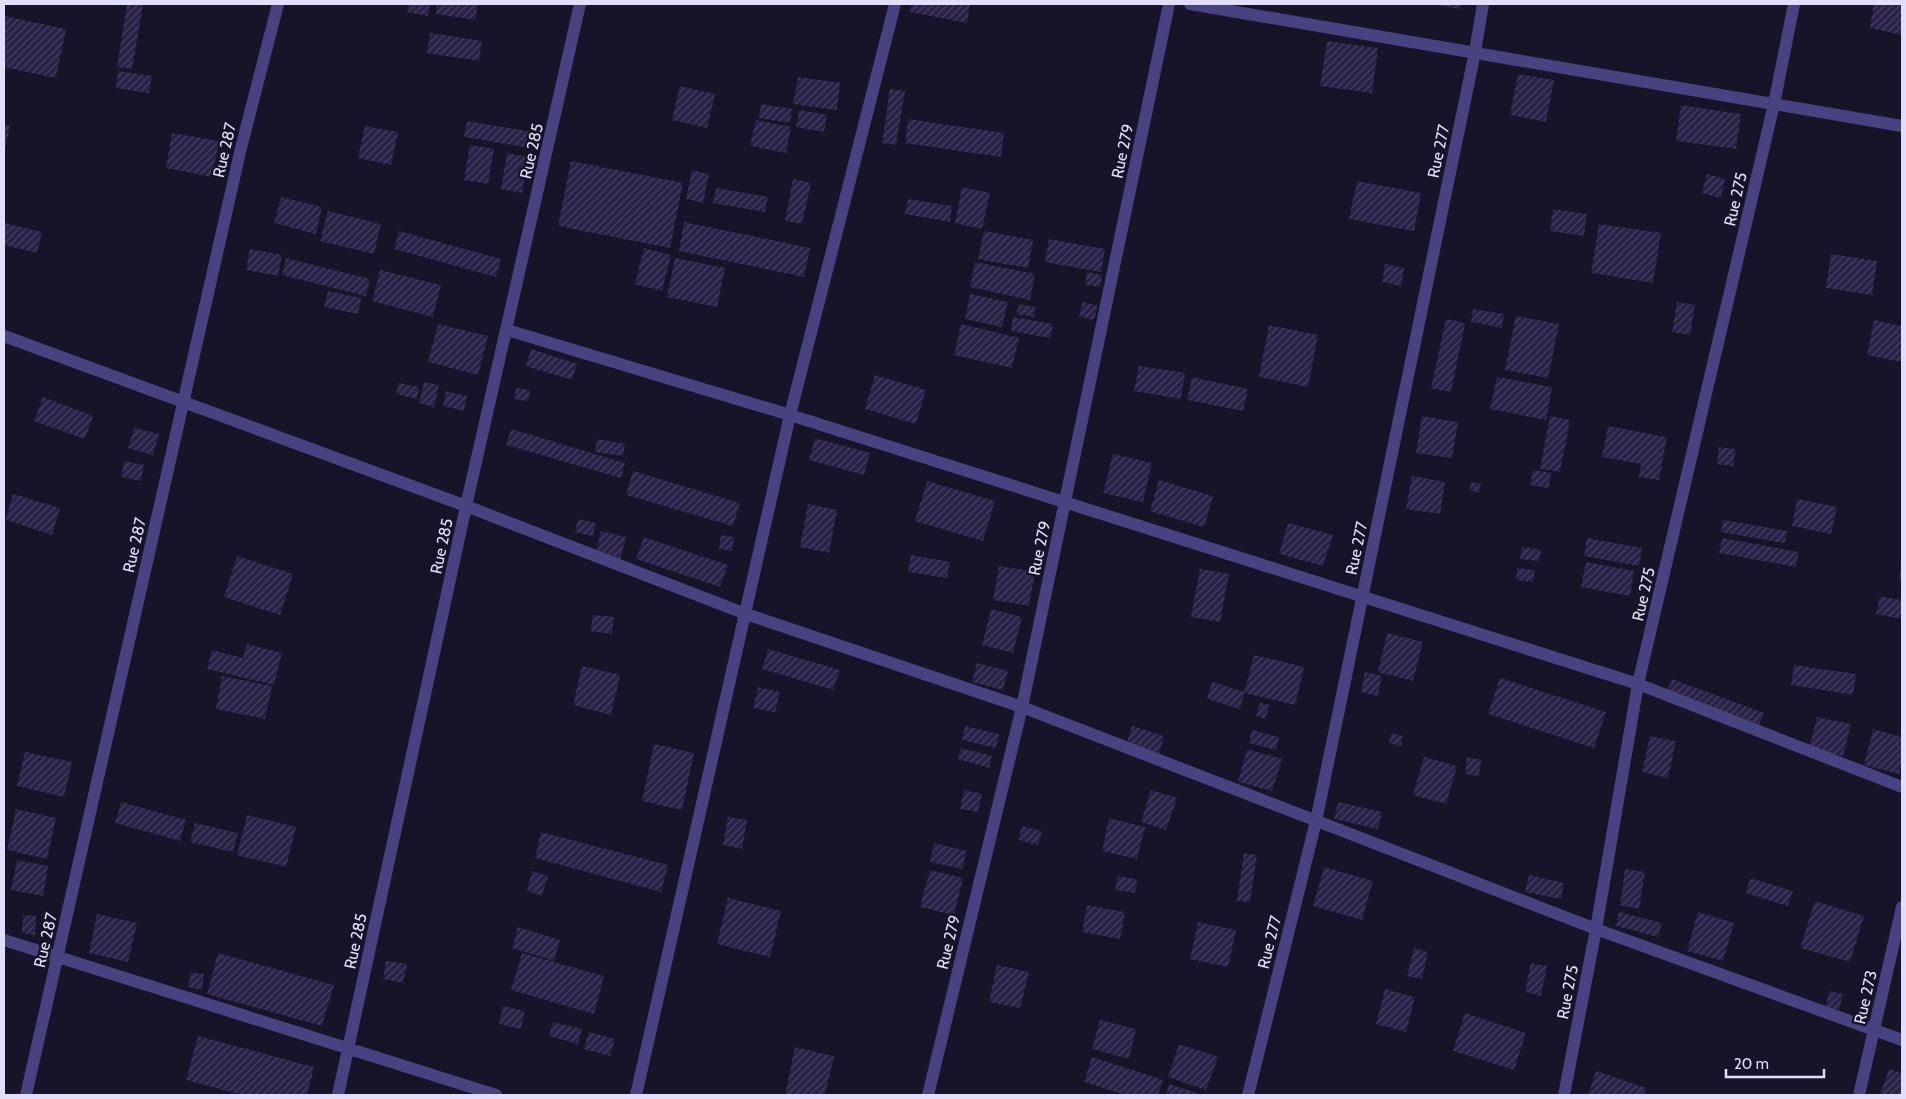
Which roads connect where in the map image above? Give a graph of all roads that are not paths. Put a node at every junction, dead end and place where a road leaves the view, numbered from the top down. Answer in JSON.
{"nodes":[{"id":1,"x":278,"y":4,"type":"edge"},
{"id":2,"x":580,"y":4,"type":"edge"},
{"id":3,"x":895,"y":4,"type":"edge"},
{"id":4,"x":1170,"y":4,"type":"edge"},
{"id":5,"x":1190,"y":4,"type":"edge"},
{"id":6,"x":1483,"y":4,"type":"edge"},
{"id":7,"x":1794,"y":4,"type":"edge"},
{"id":8,"x":1475,"y":52,"type":"junction"},
{"id":9,"x":1774,"y":104,"type":"junction"},
{"id":10,"x":1902,"y":126,"type":"edge"},
{"id":11,"x":507,"y":330,"type":"junction"},
{"id":12,"x":4,"y":336,"type":"edge"},
{"id":13,"x":184,"y":401,"type":"junction"},
{"id":14,"x":790,"y":415,"type":"junction"},
{"id":15,"x":1064,"y":502,"type":"junction"},
{"id":16,"x":466,"y":506,"type":"junction"},
{"id":17,"x":1362,"y":596,"type":"junction"},
{"id":18,"x":746,"y":614,"type":"junction"},
{"id":19,"x":1638,"y":684,"type":"junction"},
{"id":20,"x":1022,"y":707,"type":"junction"},
{"id":21,"x":1902,"y":787,"type":"edge"},
{"id":22,"x":1316,"y":821,"type":"junction"},
{"id":23,"x":1902,"y":907,"type":"edge"},
{"id":24,"x":1596,"y":929,"type":"junction"},
{"id":25,"x":4,"y":940,"type":"edge"},
{"id":26,"x":58,"y":957,"type":"junction"},
{"id":27,"x":1874,"y":1029,"type":"junction"},
{"id":28,"x":1902,"y":1040,"type":"edge"},
{"id":29,"x":348,"y":1049,"type":"junction"},
{"id":30,"x":26,"y":1095,"type":"edge"},
{"id":31,"x":338,"y":1095,"type":"edge"},
{"id":32,"x":496,"y":1095,"type":"edge"},
{"id":33,"x":636,"y":1095,"type":"edge"},
{"id":34,"x":928,"y":1095,"type":"edge"},
{"id":35,"x":1248,"y":1095,"type":"edge"},
{"id":36,"x":1564,"y":1095,"type":"edge"},
{"id":37,"x":1859,"y":1095,"type":"edge"}],
"edges":[{"from":1,"to":13,"type":"street","name":"Rue 287"},
{"from":2,"to":11,"type":"street","name":"Rue 285"},
{"from":3,"to":14,"type":"street"},
{"from":4,"to":15,"type":"street","name":"Rue 279"},
{"from":5,"to":8,"type":"street"},
{"from":6,"to":8,"type":"street","name":"Rue 277"},
{"from":7,"to":9,"type":"street","name":"Rue 275"},
{"from":8,"to":9,"type":"street"},
{"from":8,"to":17,"type":"street","name":"Rue 277"},
{"from":9,"to":10,"type":"street"},
{"from":9,"to":19,"type":"street","name":"Rue 275"},
{"from":11,"to":14,"type":"street"},
{"from":11,"to":16,"type":"street","name":"Rue 285"},
{"from":12,"to":13,"type":"street"},
{"from":13,"to":16,"type":"street"},
{"from":13,"to":26,"type":"street","name":"Rue 287"},
{"from":14,"to":15,"type":"street"},
{"from":14,"to":18,"type":"street"},
{"from":15,"to":17,"type":"street"},
{"from":15,"to":20,"type":"street","name":"Rue 279"},
{"from":16,"to":18,"type":"street"},
{"from":16,"to":29,"type":"street","name":"Rue 285"},
{"from":17,"to":19,"type":"street"},
{"from":17,"to":22,"type":"street","name":"Rue 277"},
{"from":18,"to":20,"type":"street"},
{"from":18,"to":33,"type":"street"},
{"from":19,"to":21,"type":"street"},
{"from":19,"to":24,"type":"street","name":"Rue 275"},
{"from":20,"to":22,"type":"street"},
{"from":20,"to":34,"type":"street","name":"Rue 279"},
{"from":22,"to":24,"type":"street"},
{"from":22,"to":35,"type":"street","name":"Rue 277"},
{"from":23,"to":27,"type":"street","name":"Rue 273"},
{"from":24,"to":27,"type":"street"},
{"from":24,"to":36,"type":"street","name":"Rue 275"},
{"from":25,"to":26,"type":"street"},
{"from":26,"to":29,"type":"street"},
{"from":26,"to":30,"type":"street","name":"Rue 287"},
{"from":27,"to":28,"type":"street"},
{"from":27,"to":37,"type":"street","name":"Rue 273"},
{"from":29,"to":31,"type":"street","name":"Rue 285"},
{"from":29,"to":32,"type":"street"}]}
